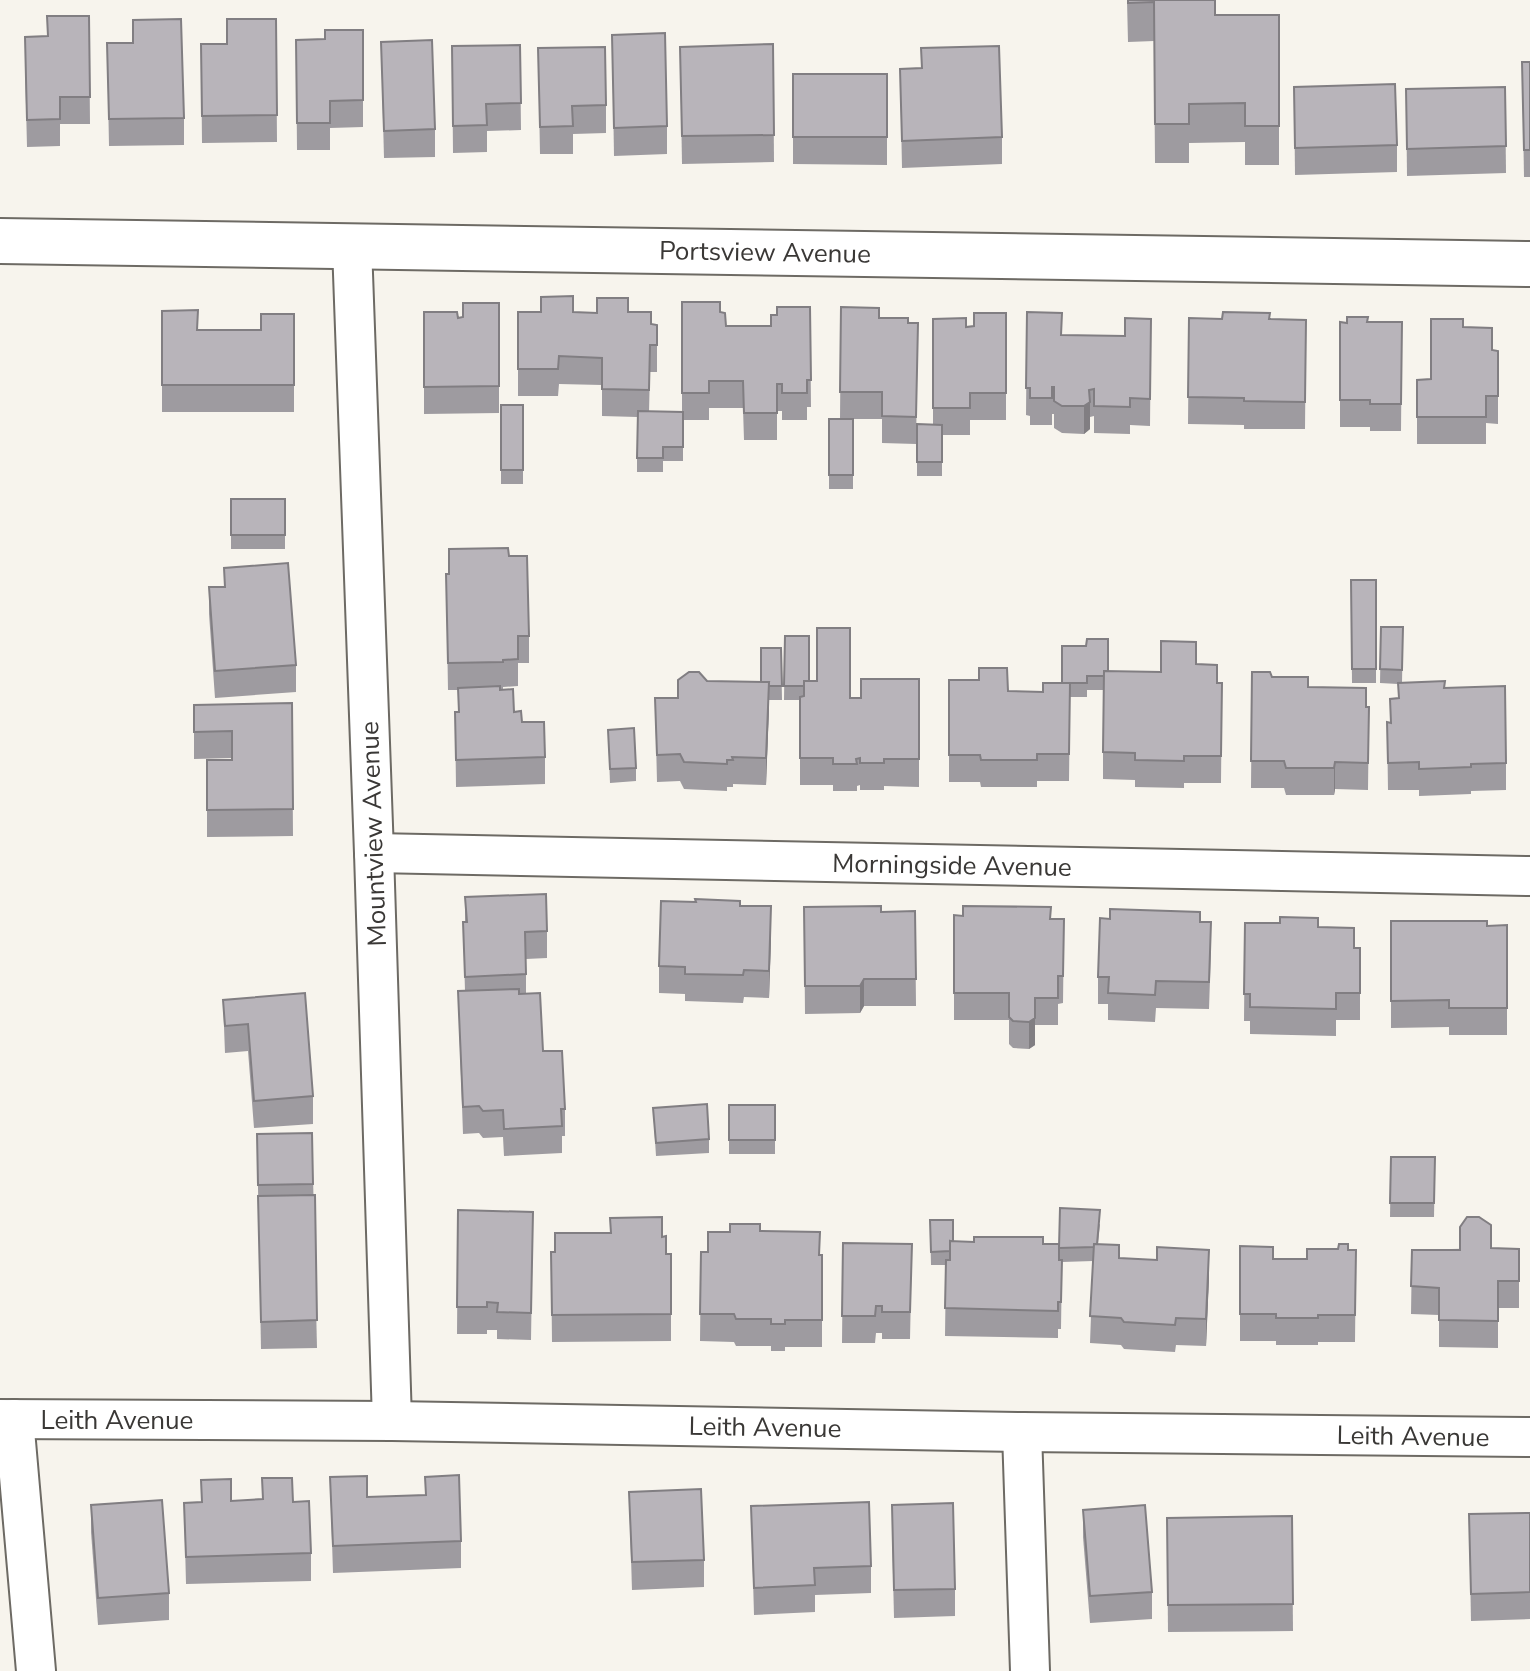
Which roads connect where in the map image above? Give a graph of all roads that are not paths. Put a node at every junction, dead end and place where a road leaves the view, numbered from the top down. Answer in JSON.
{"nodes":[{"id":1,"x":0,"y":241,"type":"edge"},
{"id":2,"x":352,"y":246,"type":"junction"},
{"id":3,"x":1530,"y":264,"type":"edge"},
{"id":4,"x":374,"y":853,"type":"junction"},
{"id":5,"x":1530,"y":876,"type":"edge"},
{"id":6,"x":7,"y":1419,"type":"edge"},
{"id":7,"x":392,"y":1421,"type":"junction"},
{"id":8,"x":1022,"y":1432,"type":"junction"},
{"id":9,"x":1530,"y":1437,"type":"edge"},
{"id":10,"x":36,"y":1671,"type":"edge"},
{"id":11,"x":1030,"y":1671,"type":"edge"}],
"edges":[{"from":1,"to":2,"type":"street","name":"Portsview Avenue"},
{"from":2,"to":3,"type":"street","name":"Portsview Avenue"},
{"from":2,"to":4,"type":"street","name":"Mountview Avenue"},
{"from":4,"to":5,"type":"street","name":"Morningside Avenue"},
{"from":4,"to":7,"type":"street","name":"Mountview Avenue"},
{"from":6,"to":7,"type":"street","name":"Leith Avenue"},
{"from":6,"to":10,"type":"street"},
{"from":7,"to":8,"type":"street","name":"Leith Avenue"},
{"from":8,"to":9,"type":"street","name":"Leith Avenue"},
{"from":8,"to":11,"type":"street"}]}
